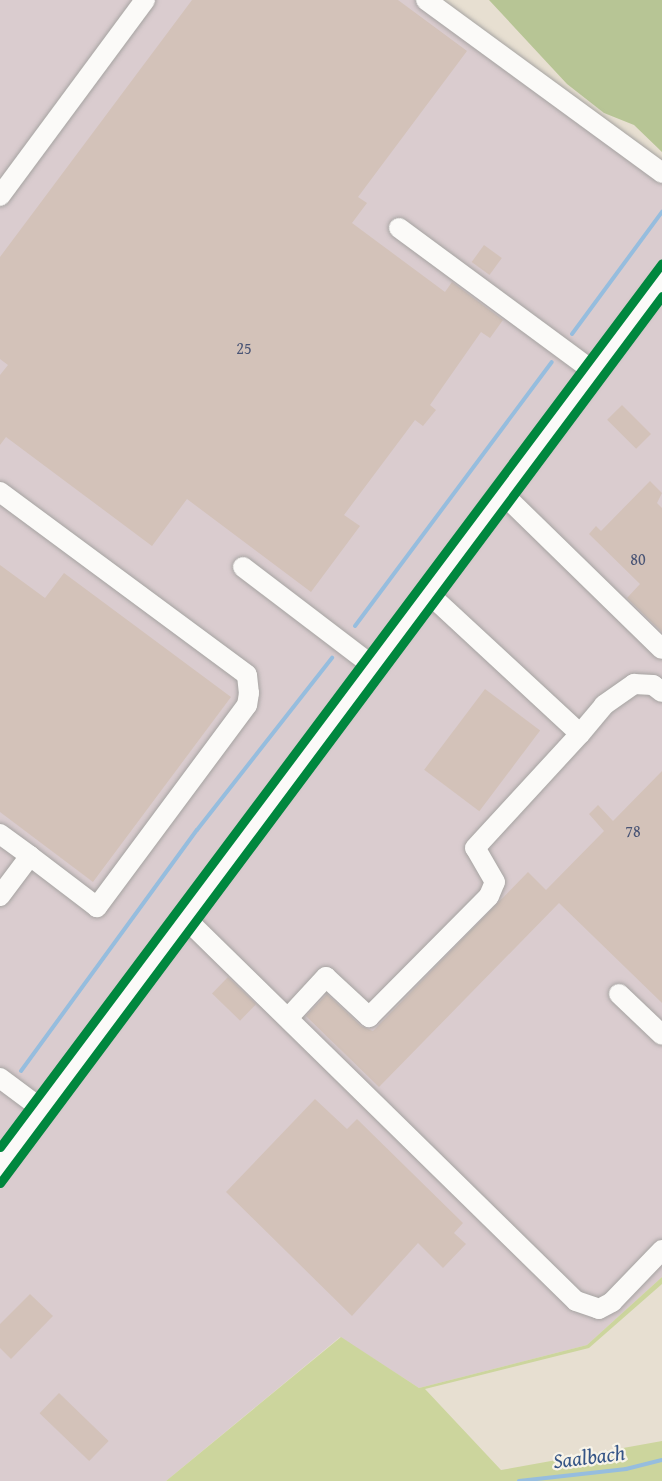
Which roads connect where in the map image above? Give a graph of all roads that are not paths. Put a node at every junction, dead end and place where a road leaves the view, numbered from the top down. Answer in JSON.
{"nodes":[{"id":1,"x":145,"y":0,"type":"edge"},
{"id":2,"x":426,"y":0,"type":"edge"},
{"id":3,"x":662,"y":173,"type":"edge"},
{"id":4,"x":0,"y":195,"type":"edge"},
{"id":5,"x":399,"y":228,"type":"dead end"},
{"id":6,"x":662,"y":281,"type":"edge"},
{"id":7,"x":593,"y":371,"type":"junction"},
{"id":8,"x":0,"y":492,"type":"edge"},
{"id":9,"x":502,"y":493,"type":"junction"},
{"id":10,"x":243,"y":567,"type":"dead end"},
{"id":11,"x":428,"y":592,"type":"junction"},
{"id":12,"x":662,"y":649,"type":"edge"},
{"id":13,"x":369,"y":663,"type":"junction"},
{"id":14,"x":662,"y":692,"type":"edge"},
{"id":15,"x":580,"y":734,"type":"junction"},
{"id":16,"x":0,"y":834,"type":"edge"},
{"id":17,"x":30,"y":856,"type":"junction"},
{"id":18,"x":0,"y":896,"type":"edge"},
{"id":19,"x":185,"y":918,"type":"junction"},
{"id":20,"x":619,"y":994,"type":"dead end"},
{"id":21,"x":288,"y":1017,"type":"junction"},
{"id":22,"x":662,"y":1035,"type":"edge"},
{"id":23,"x":0,"y":1078,"type":"edge"},
{"id":24,"x":43,"y":1110,"type":"junction"},
{"id":25,"x":0,"y":1167,"type":"edge"},
{"id":26,"x":662,"y":1250,"type":"edge"}],
"edges":[{"from":1,"to":4,"type":"street"},
{"from":2,"to":3,"type":"street"},
{"from":5,"to":7,"type":"street"},
{"from":6,"to":7,"type":"street"},
{"from":7,"to":9,"type":"street"},
{"from":8,"to":17,"type":"street"},
{"from":9,"to":11,"type":"street"},
{"from":9,"to":12,"type":"street"},
{"from":10,"to":13,"type":"street"},
{"from":11,"to":13,"type":"street"},
{"from":11,"to":15,"type":"street"},
{"from":13,"to":19,"type":"street"},
{"from":14,"to":15,"type":"street"},
{"from":15,"to":21,"type":"street"},
{"from":16,"to":17,"type":"street"},
{"from":17,"to":18,"type":"street"},
{"from":19,"to":21,"type":"street"},
{"from":19,"to":24,"type":"street"},
{"from":20,"to":22,"type":"street"},
{"from":21,"to":26,"type":"street"},
{"from":23,"to":24,"type":"street"},
{"from":24,"to":25,"type":"street"}]}
